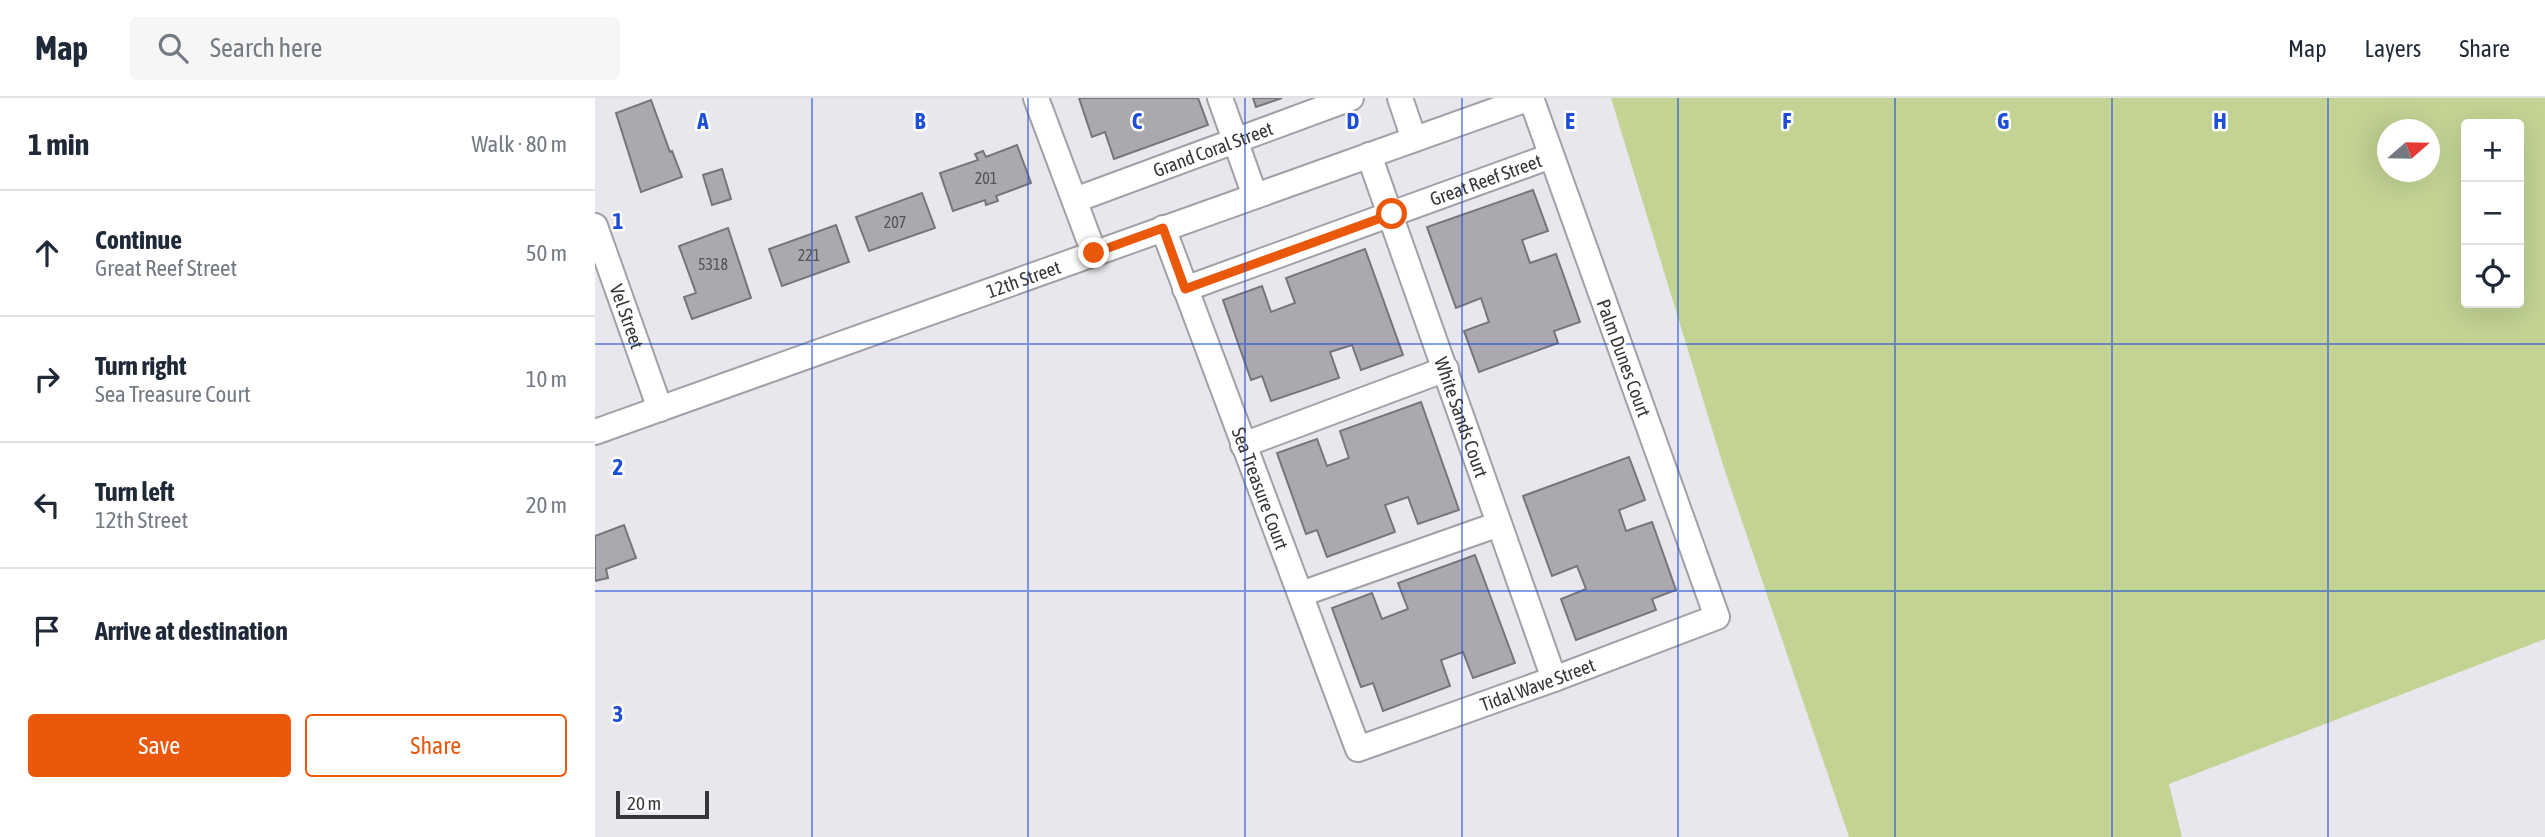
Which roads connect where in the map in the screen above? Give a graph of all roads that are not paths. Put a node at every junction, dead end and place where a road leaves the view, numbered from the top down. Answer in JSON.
{"nodes":[{"id":1,"x":1036,"y":98,"type":"edge"},
{"id":2,"x":1220,"y":98,"type":"edge"},
{"id":3,"x":1351,"y":98,"type":"edge"},
{"id":4,"x":1400,"y":98,"type":"edge"},
{"id":5,"x":1531,"y":98,"type":"edge"},
{"id":6,"x":1414,"y":139,"type":"junction"},
{"id":7,"x":1235,"y":141,"type":"junction"},
{"id":8,"x":1370,"y":155,"type":"junction"},
{"id":9,"x":1551,"y":156,"type":"junction"},
{"id":10,"x":1255,"y":196,"type":"junction"},
{"id":11,"x":1075,"y":200,"type":"junction"},
{"id":12,"x":1392,"y":214,"type":"junction"},
{"id":13,"x":595,"y":226,"type":"edge"},
{"id":14,"x":1163,"y":228,"type":"junction"},
{"id":15,"x":1094,"y":253,"type":"junction"},
{"id":16,"x":1185,"y":289,"type":"junction"},
{"id":17,"x":1446,"y":369,"type":"junction"},
{"id":18,"x":660,"y":409,"type":"junction"},
{"id":19,"x":595,"y":432,"type":"edge"},
{"id":20,"x":1243,"y":445,"type":"junction"},
{"id":21,"x":1499,"y":524,"type":"junction"},
{"id":22,"x":1301,"y":594,"type":"junction"},
{"id":23,"x":1717,"y":617,"type":"joint"},
{"id":24,"x":1554,"y":679,"type":"junction"},
{"id":25,"x":1358,"y":749,"type":"joint"}],
"edges":[{"from":1,"to":11,"type":"street"},
{"from":2,"to":7,"type":"street"},
{"from":3,"to":7,"type":"street","name":"Grand Coral Street"},
{"from":4,"to":6,"type":"street"},
{"from":5,"to":6,"type":"street","name":"12th Street"},
{"from":5,"to":9,"type":"street","name":"Palm Dunes Court"},
{"from":6,"to":8,"type":"street","name":"12th Street"},
{"from":7,"to":10,"type":"street"},
{"from":7,"to":11,"type":"street","name":"Grand Coral Street"},
{"from":8,"to":10,"type":"street","name":"12th Street"},
{"from":8,"to":12,"type":"street","name":"White Sands Court"},
{"from":9,"to":12,"type":"street","name":"Great Reef Street"},
{"from":9,"to":23,"type":"street","name":"Palm Dunes Court"},
{"from":10,"to":14,"type":"street","name":"12th Street"},
{"from":11,"to":15,"type":"street"},
{"from":12,"to":16,"type":"street","name":"Great Reef Street"},
{"from":12,"to":17,"type":"street","name":"White Sands Court"},
{"from":13,"to":18,"type":"street","name":"Vel Street"},
{"from":14,"to":15,"type":"street","name":"12th Street"},
{"from":14,"to":16,"type":"street","name":"Sea Treasure Court"},
{"from":15,"to":18,"type":"street","name":"12th Street"},
{"from":16,"to":20,"type":"street","name":"Sea Treasure Court"},
{"from":17,"to":20,"type":"street"},
{"from":17,"to":21,"type":"street","name":"White Sands Court"},
{"from":18,"to":19,"type":"street","name":"12th Street"},
{"from":20,"to":22,"type":"street","name":"Sea Treasure Court"},
{"from":21,"to":22,"type":"street"},
{"from":21,"to":24,"type":"street","name":"White Sands Court"},
{"from":22,"to":25,"type":"street","name":"Sea Treasure Court"},
{"from":23,"to":24,"type":"street","name":"Tidal Wave Street"},
{"from":24,"to":25,"type":"street","name":"Tidal Wave Street"}]}
